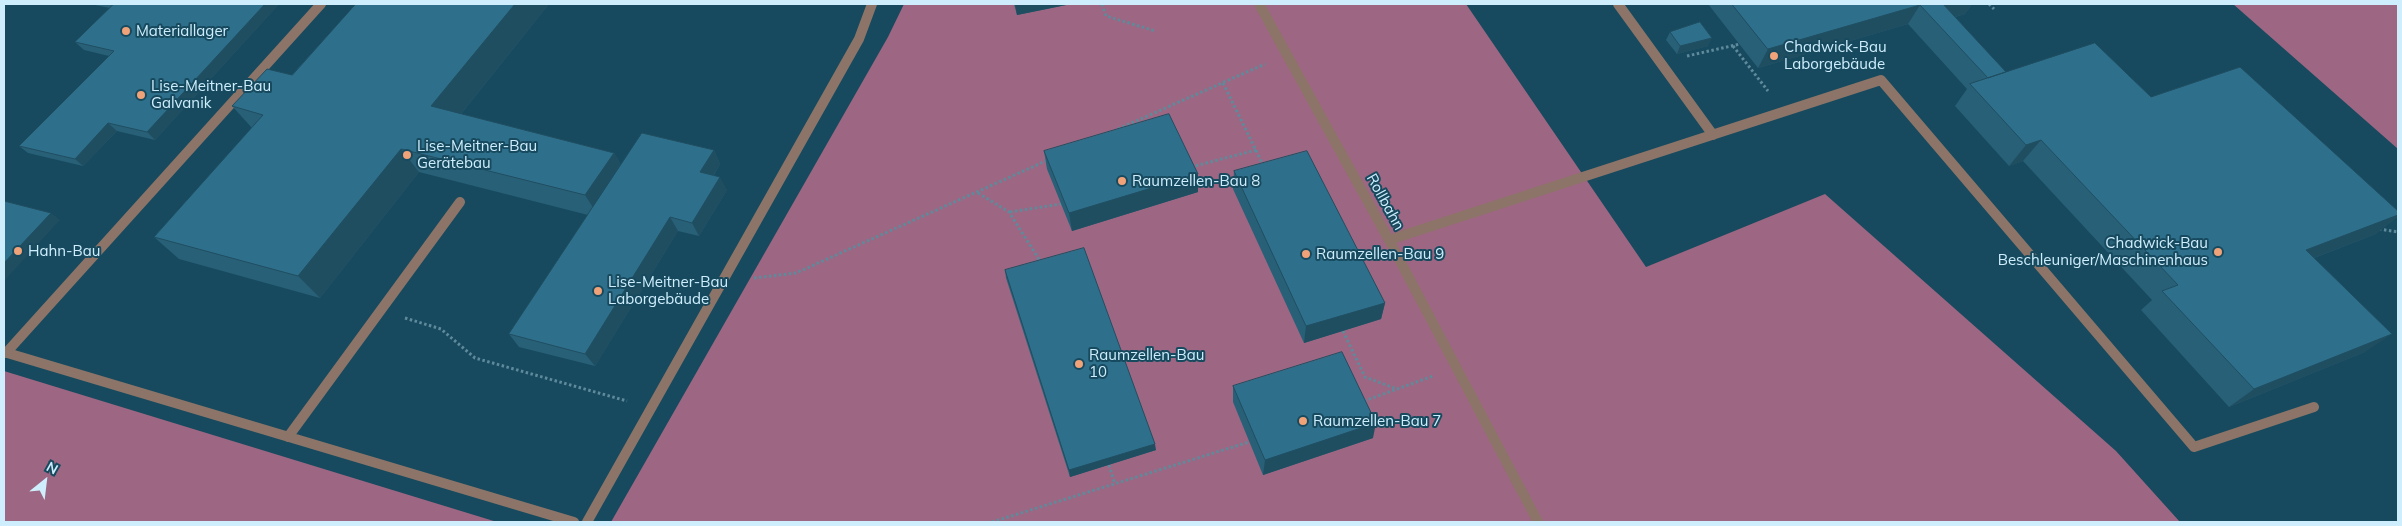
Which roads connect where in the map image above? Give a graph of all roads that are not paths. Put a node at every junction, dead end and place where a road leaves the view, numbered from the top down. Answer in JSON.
{"nodes":[{"id":1,"x":322,"y":4,"type":"edge"},
{"id":2,"x":872,"y":4,"type":"edge"},
{"id":3,"x":1259,"y":4,"type":"edge"},
{"id":4,"x":1618,"y":4,"type":"edge"},
{"id":5,"x":1713,"y":135,"type":"junction"},
{"id":6,"x":460,"y":202,"type":"dead end"},
{"id":7,"x":1389,"y":240,"type":"junction"},
{"id":8,"x":5,"y":352,"type":"edge"},
{"id":9,"x":2314,"y":408,"type":"dead end"},
{"id":10,"x":288,"y":437,"type":"junction"},
{"id":11,"x":574,"y":522,"type":"edge"},
{"id":12,"x":587,"y":522,"type":"edge"},
{"id":13,"x":1538,"y":522,"type":"edge"}],
"edges":[{"from":1,"to":8,"type":"lane"},
{"from":2,"to":12,"type":"lane"},
{"from":3,"to":7,"type":"lane","name":"Rollbahn"},
{"from":4,"to":5,"type":"lane"},
{"from":5,"to":7,"type":"lane"},
{"from":5,"to":9,"type":"lane"},
{"from":6,"to":10,"type":"lane"},
{"from":7,"to":13,"type":"lane","name":"Rollbahn"},
{"from":8,"to":10,"type":"lane"},
{"from":10,"to":11,"type":"lane"}]}
